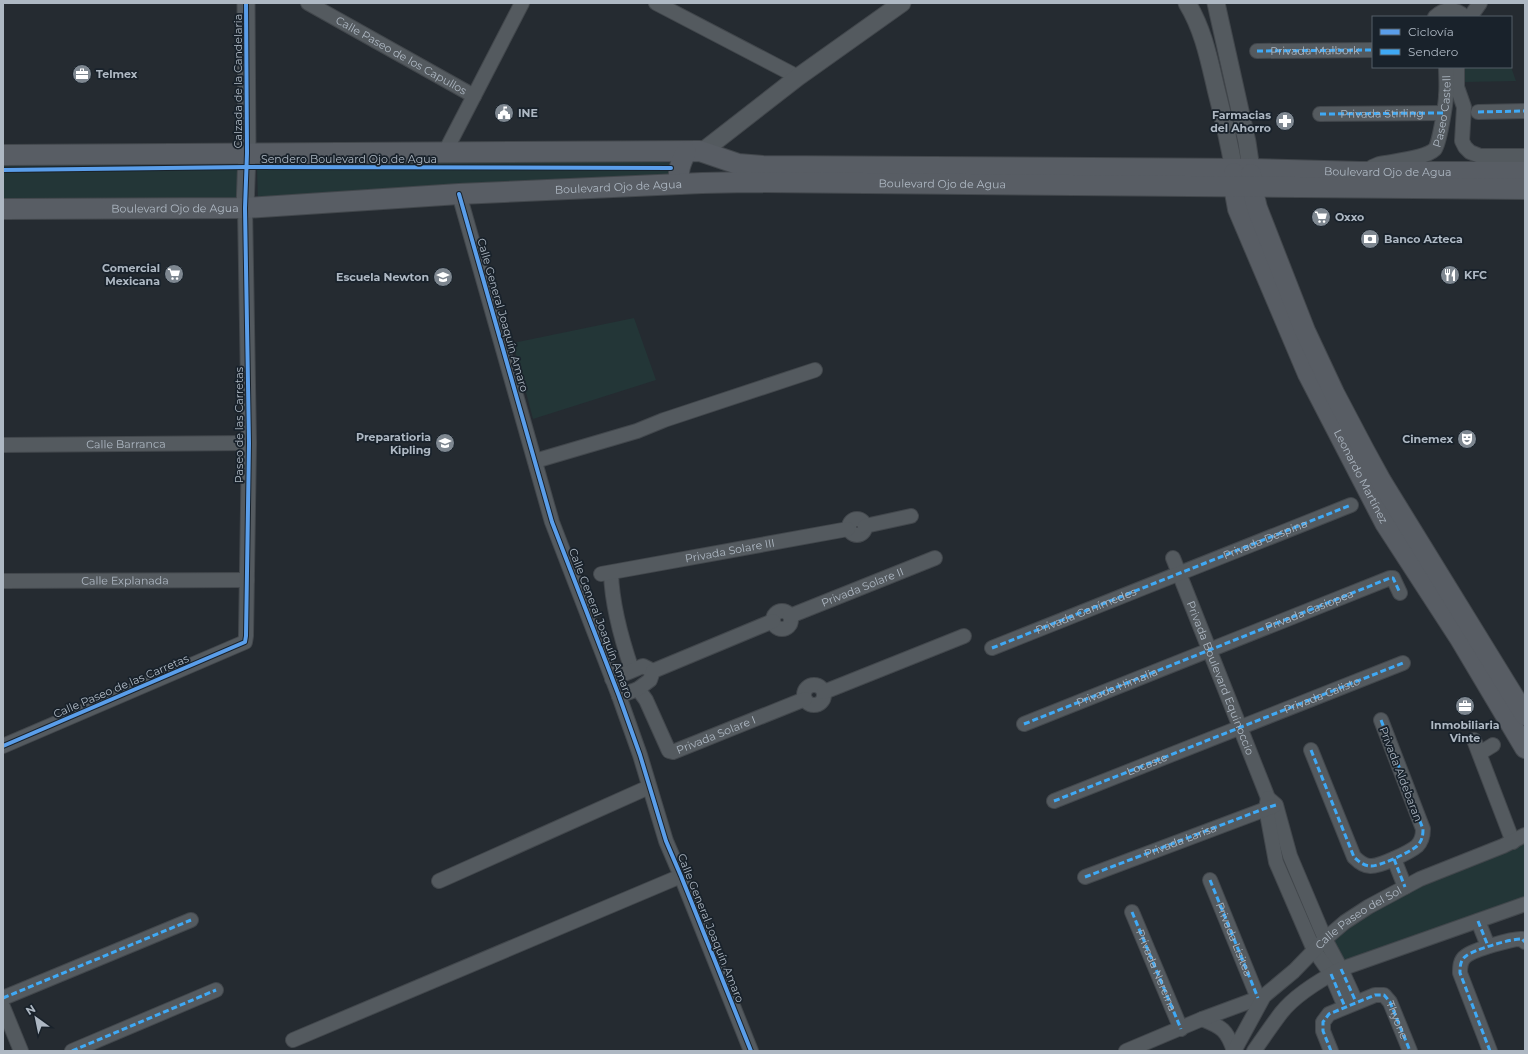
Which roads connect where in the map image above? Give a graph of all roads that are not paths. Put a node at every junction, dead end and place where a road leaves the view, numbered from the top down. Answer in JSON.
{"nodes":[{"id":1,"x":246,"y":3,"type":"edge"},
{"id":2,"x":308,"y":3,"type":"edge"},
{"id":3,"x":522,"y":3,"type":"edge"},
{"id":4,"x":656,"y":3,"type":"edge"},
{"id":5,"x":902,"y":3,"type":"edge"},
{"id":6,"x":1187,"y":3,"type":"edge"},
{"id":7,"x":1216,"y":3,"type":"edge"},
{"id":8,"x":1480,"y":3,"type":"edge"},
{"id":9,"x":1446,"y":9,"type":"edge"},
{"id":10,"x":1464,"y":16,"type":"edge"},
{"id":11,"x":1471,"y":16,"type":"edge"},
{"id":12,"x":1372,"y":50,"type":"edge"},
{"id":13,"x":1257,"y":51,"type":"dead end"},
{"id":14,"x":1446,"y":68,"type":"edge"},
{"id":15,"x":1456,"y":68,"type":"edge"},
{"id":16,"x":798,"y":77,"type":"junction"},
{"id":17,"x":474,"y":96,"type":"junction"},
{"id":18,"x":1525,"y":111,"type":"edge"},
{"id":19,"x":1478,"y":112,"type":"dead end"},
{"id":20,"x":1443,"y":113,"type":"junction"},
{"id":21,"x":1320,"y":114,"type":"dead end"},
{"id":22,"x":695,"y":151,"type":"junction"},
{"id":23,"x":445,"y":152,"type":"junction"},
{"id":24,"x":247,"y":153,"type":"junction"},
{"id":25,"x":3,"y":155,"type":"edge"},
{"id":26,"x":1525,"y":156,"type":"edge"},
{"id":27,"x":1361,"y":172,"type":"junction"},
{"id":28,"x":1525,"y":172,"type":"edge"},
{"id":29,"x":1243,"y":178,"type":"junction"},
{"id":30,"x":702,"y":183,"type":"junction"},
{"id":31,"x":679,"y":184,"type":"junction"},
{"id":32,"x":1525,"y":189,"type":"edge"},
{"id":33,"x":459,"y":194,"type":"junction"},
{"id":34,"x":245,"y":208,"type":"junction"},
{"id":35,"x":3,"y":209,"type":"edge"},
{"id":36,"x":815,"y":370,"type":"dead end"},
{"id":37,"x":1317,"y":392,"type":"junction"},
{"id":38,"x":1342,"y":407,"type":"junction"},
{"id":39,"x":1337,"y":430,"type":"junction"},
{"id":40,"x":249,"y":444,"type":"junction"},
{"id":41,"x":3,"y":445,"type":"edge"},
{"id":42,"x":535,"y":462,"type":"junction"},
{"id":43,"x":1351,"y":505,"type":"dead end"},
{"id":44,"x":911,"y":516,"type":"dead end"},
{"id":45,"x":935,"y":558,"type":"dead end"},
{"id":46,"x":1173,"y":558,"type":"dead end"},
{"id":47,"x":1180,"y":574,"type":"junction"},
{"id":48,"x":247,"y":580,"type":"junction"},
{"id":49,"x":3,"y":581,"type":"edge"},
{"id":50,"x":1400,"y":593,"type":"dead end"},
{"id":51,"x":1465,"y":634,"type":"junction"},
{"id":52,"x":964,"y":636,"type":"dead end"},
{"id":53,"x":245,"y":642,"type":"joint"},
{"id":54,"x":992,"y":648,"type":"dead end"},
{"id":55,"x":1209,"y":650,"type":"junction"},
{"id":56,"x":1403,"y":664,"type":"dead end"},
{"id":57,"x":632,"y":670,"type":"junction"},
{"id":58,"x":654,"y":671,"type":"junction"},
{"id":59,"x":612,"y":679,"type":"junction"},
{"id":60,"x":638,"y":689,"type":"junction"},
{"id":61,"x":619,"y":696,"type":"junction"},
{"id":62,"x":1525,"y":715,"type":"edge"},
{"id":63,"x":1381,"y":720,"type":"dead end"},
{"id":64,"x":1024,"y":724,"type":"dead end"},
{"id":65,"x":1240,"y":728,"type":"junction"},
{"id":66,"x":1474,"y":740,"type":"dead end"},
{"id":67,"x":1493,"y":745,"type":"dead end"},
{"id":68,"x":3,"y":746,"type":"edge"},
{"id":69,"x":1525,"y":748,"type":"edge"},
{"id":70,"x":1311,"y":750,"type":"dead end"},
{"id":71,"x":1480,"y":753,"type":"junction"},
{"id":72,"x":649,"y":787,"type":"junction"},
{"id":73,"x":1054,"y":801,"type":"dead end"},
{"id":74,"x":1270,"y":804,"type":"junction"},
{"id":75,"x":1519,"y":839,"type":"edge"},
{"id":76,"x":1394,"y":859,"type":"junction"},
{"id":77,"x":681,"y":876,"type":"junction"},
{"id":78,"x":1085,"y":877,"type":"dead end"},
{"id":79,"x":1210,"y":880,"type":"dead end"},
{"id":80,"x":439,"y":881,"type":"dead end"},
{"id":81,"x":1405,"y":887,"type":"junction"},
{"id":82,"x":1525,"y":904,"type":"edge"},
{"id":83,"x":1132,"y":912,"type":"dead end"},
{"id":84,"x":192,"y":920,"type":"dead end"},
{"id":85,"x":1478,"y":921,"type":"junction"},
{"id":86,"x":1324,"y":940,"type":"junction"},
{"id":87,"x":1525,"y":942,"type":"edge"},
{"id":88,"x":1488,"y":946,"type":"junction"},
{"id":89,"x":1314,"y":950,"type":"junction"},
{"id":90,"x":1336,"y":971,"type":"junction"},
{"id":91,"x":216,"y":990,"type":"dead end"},
{"id":92,"x":1261,"y":997,"type":"junction"},
{"id":93,"x":3,"y":998,"type":"edge"},
{"id":94,"x":1351,"y":1004,"type":"junction"},
{"id":95,"x":3,"y":1007,"type":"edge"},
{"id":96,"x":1202,"y":1019,"type":"junction"},
{"id":97,"x":1181,"y":1029,"type":"junction"},
{"id":98,"x":293,"y":1040,"type":"dead end"},
{"id":99,"x":21,"y":1051,"type":"edge"},
{"id":100,"x":72,"y":1051,"type":"edge"},
{"id":101,"x":750,"y":1051,"type":"edge"},
{"id":102,"x":1126,"y":1051,"type":"edge"},
{"id":103,"x":1234,"y":1051,"type":"edge"},
{"id":104,"x":1254,"y":1051,"type":"edge"},
{"id":105,"x":1331,"y":1051,"type":"edge"},
{"id":106,"x":1410,"y":1051,"type":"edge"},
{"id":107,"x":1490,"y":1051,"type":"edge"}],
"edges":[{"from":1,"to":24,"type":"street","name":"Calzada de la Candelaria"},
{"from":2,"to":17,"type":"street","name":"Calle Paseo de los Capullos"},
{"from":3,"to":17,"type":"street"},
{"from":4,"to":16,"type":"street"},
{"from":5,"to":16,"type":"street"},
{"from":6,"to":29,"type":"street"},
{"from":7,"to":29,"type":"street"},
{"from":8,"to":11,"type":"street"},
{"from":9,"to":10,"type":"street"},
{"from":12,"to":13,"type":"street","name":"Privada Malbork"},
{"from":14,"to":20,"type":"street","name":"Paseo Castell"},
{"from":15,"to":26,"type":"street","name":"Paseo Castell"},
{"from":16,"to":22,"type":"street"},
{"from":17,"to":23,"type":"street"},
{"from":18,"to":19,"type":"street"},
{"from":20,"to":21,"type":"street","name":"Privada Stirling"},
{"from":20,"to":27,"type":"street","name":"Paseo Castell"},
{"from":22,"to":23,"type":"main road","name":"Boulevard Ojo de Agua"},
{"from":22,"to":29,"type":"main road","name":"Boulevard Ojo de Agua"},
{"from":22,"to":30,"type":"main road"},
{"from":22,"to":31,"type":"main road"},
{"from":23,"to":24,"type":"main road","name":"Boulevard Ojo de Agua"},
{"from":24,"to":25,"type":"main road","name":"Boulevard Ojo de Agua"},
{"from":24,"to":34,"type":"street","name":"Calzada de la Candelaria"},
{"from":27,"to":28,"type":"main road","name":"Boulevard Ojo de Agua"},
{"from":27,"to":29,"type":"main road","name":"Boulevard Ojo de Agua"},
{"from":29,"to":30,"type":"main road","name":"Boulevard Ojo de Agua"},
{"from":29,"to":32,"type":"main road","name":"Boulevard Ojo de Agua"},
{"from":29,"to":37,"type":"main road","name":"Leonardo Martínez"},
{"from":29,"to":38,"type":"main road","name":"Leonardo Martínez"},
{"from":30,"to":31,"type":"main road","name":"Boulevard Ojo de Agua"},
{"from":31,"to":33,"type":"main road","name":"Boulevard Ojo de Agua"},
{"from":33,"to":34,"type":"main road","name":"Boulevard Ojo de Agua"},
{"from":33,"to":42,"type":"street","name":"Calle General Joaquín Amaro"},
{"from":34,"to":35,"type":"main road","name":"Boulevard Ojo de Agua"},
{"from":34,"to":40,"type":"street","name":"Paseo de las Carretas"},
{"from":36,"to":42,"type":"street"},
{"from":37,"to":38,"type":"main road"},
{"from":37,"to":39,"type":"main road","name":"Leonardo Martínez"},
{"from":38,"to":39,"type":"main road"},
{"from":38,"to":51,"type":"main road","name":"Leonardo Martínez"},
{"from":39,"to":51,"type":"main road","name":"Leonardo Martínez"},
{"from":40,"to":41,"type":"street","name":"Calle Barranca"},
{"from":40,"to":48,"type":"street","name":"Paseo de las Carretas"},
{"from":42,"to":59,"type":"street","name":"Calle General Joaquín Amaro"},
{"from":43,"to":47,"type":"street","name":"Privada Despina"},
{"from":44,"to":57,"type":"street","name":"Privada Solare III"},
{"from":45,"to":58,"type":"street","name":"Privada Solare II"},
{"from":46,"to":47,"type":"street","name":"Privada Boulevard Equinoccio"},
{"from":47,"to":54,"type":"street","name":"Privada Ganímedes"},
{"from":47,"to":55,"type":"street","name":"Privada Boulevard Equinoccio"},
{"from":48,"to":49,"type":"street","name":"Calle Explanada"},
{"from":48,"to":53,"type":"street","name":"Paseo de las Carretas"},
{"from":50,"to":55,"type":"street","name":"Privada Casiopea"},
{"from":51,"to":62,"type":"main road","name":"Leonardo Martínez"},
{"from":51,"to":69,"type":"main road","name":"Leonardo Martínez"},
{"from":52,"to":60,"type":"street","name":"Privada Solare I"},
{"from":53,"to":68,"type":"street","name":"Calle Paseo de las Carretas"},
{"from":55,"to":64,"type":"street","name":"Privada Himalia"},
{"from":55,"to":65,"type":"street","name":"Privada Boulevard Equinoccio"},
{"from":56,"to":65,"type":"street","name":"Privada Calisto"},
{"from":57,"to":58,"type":"street"},
{"from":57,"to":59,"type":"street"},
{"from":58,"to":60,"type":"street"},
{"from":59,"to":61,"type":"street","name":"Calle General Joaquín Amaro"},
{"from":60,"to":61,"type":"street"},
{"from":61,"to":72,"type":"street","name":"Calle General Joaquín Amaro"},
{"from":63,"to":76,"type":"street","name":"Privada Aldebaran"},
{"from":65,"to":73,"type":"street","name":"Locaste"},
{"from":65,"to":74,"type":"street","name":"Privada Boulevard Equinoccio"},
{"from":66,"to":71,"type":"street"},
{"from":67,"to":71,"type":"street"},
{"from":70,"to":76,"type":"street","name":"Privada Aldebaran"},
{"from":71,"to":75,"type":"street"},
{"from":72,"to":77,"type":"street","name":"Calle General Joaquín Amaro"},
{"from":72,"to":80,"type":"street"},
{"from":74,"to":78,"type":"street","name":"Privada Larisa"},
{"from":74,"to":86,"type":"street","name":"Privada Boulevard Equinoccio"},
{"from":74,"to":89,"type":"street","name":"Privada Boulevard Equinoccio"},
{"from":75,"to":81,"type":"street","name":"Calle Paseo del Sol"},
{"from":76,"to":81,"type":"street"},
{"from":77,"to":98,"type":"street"},
{"from":77,"to":101,"type":"street","name":"Calle General Joaquín Amaro"},
{"from":79,"to":92,"type":"street","name":"Privada Lisitea"},
{"from":81,"to":86,"type":"street","name":"Calle Paseo del Sol"},
{"from":82,"to":85,"type":"street"},
{"from":83,"to":97,"type":"street","name":"Privada Nereina"},
{"from":84,"to":93,"type":"street"},
{"from":85,"to":88,"type":"street"},
{"from":85,"to":90,"type":"street"},
{"from":86,"to":89,"type":"street","name":"Calle Paseo del Sol"},
{"from":86,"to":90,"type":"street","name":"Privada Boulevard Equinoccio"},
{"from":87,"to":88,"type":"street"},
{"from":88,"to":107,"type":"street"},
{"from":89,"to":90,"type":"street","name":"Privada Boulevard Equinoccio"},
{"from":89,"to":92,"type":"street","name":"Calle Paseo del Sol"},
{"from":90,"to":94,"type":"street"},
{"from":90,"to":104,"type":"street"},
{"from":91,"to":100,"type":"street"},
{"from":92,"to":96,"type":"street"},
{"from":92,"to":103,"type":"street","name":"Calle Paseo del Sol"},
{"from":94,"to":105,"type":"street"},
{"from":94,"to":106,"type":"street","name":"Thyone"},
{"from":95,"to":99,"type":"street"},
{"from":96,"to":97,"type":"street"},
{"from":96,"to":103,"type":"street"},
{"from":97,"to":102,"type":"street"}]}
